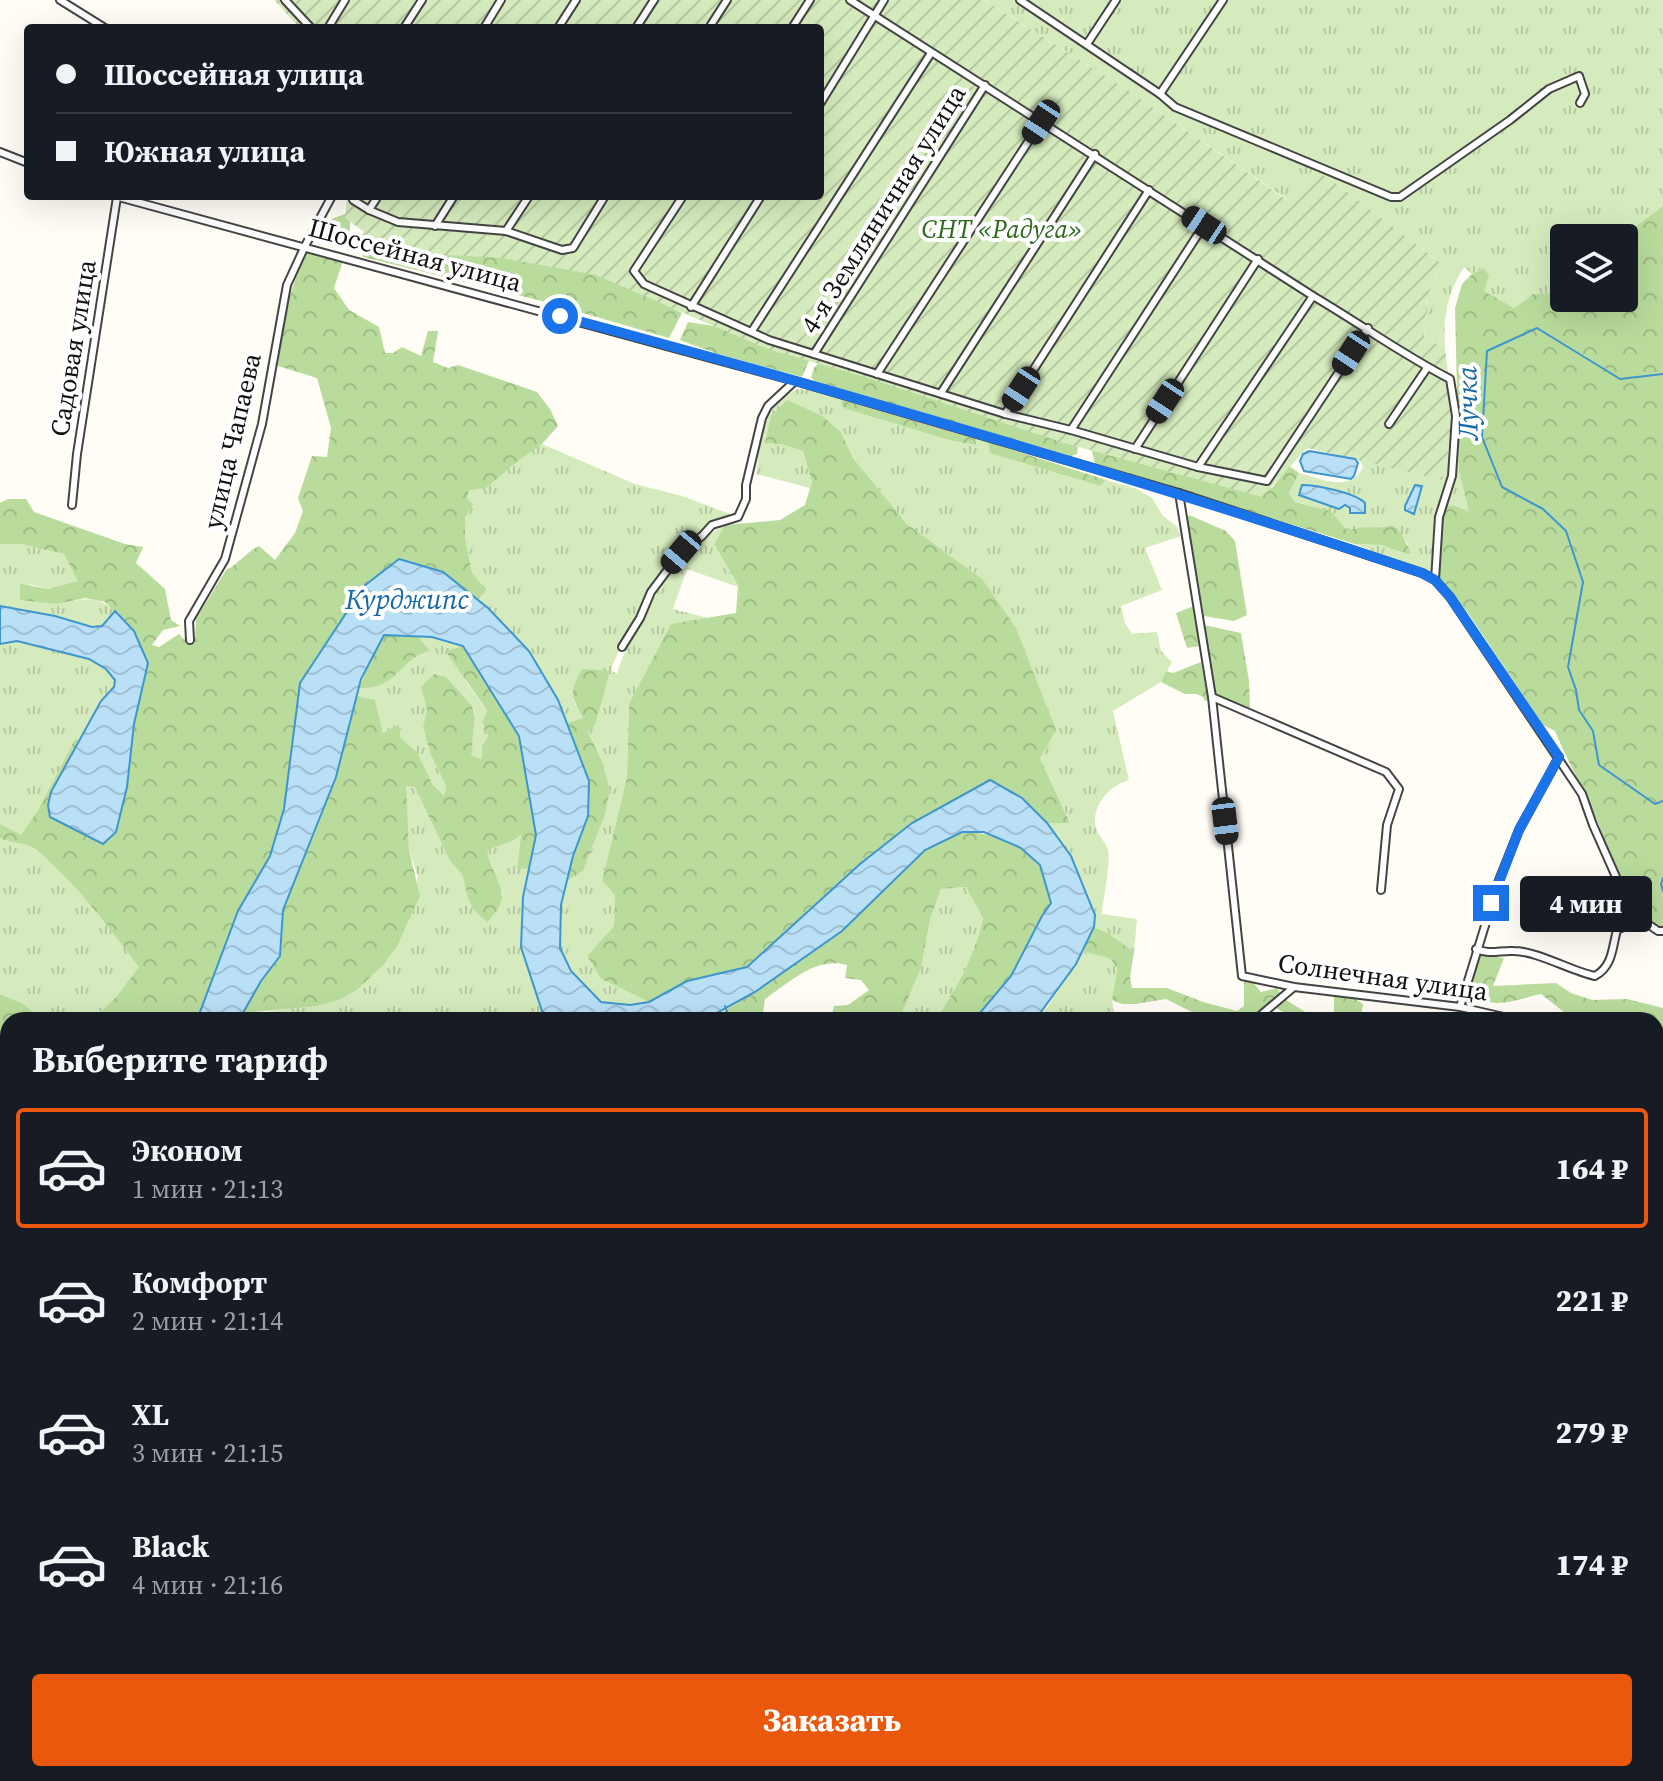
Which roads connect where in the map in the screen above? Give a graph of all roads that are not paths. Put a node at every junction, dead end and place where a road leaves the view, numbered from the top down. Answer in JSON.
{"nodes":[{"id":1,"x":60,"y":0,"type":"edge"},
{"id":2,"x":285,"y":0,"type":"edge"},
{"id":3,"x":345,"y":0,"type":"edge"},
{"id":4,"x":422,"y":0,"type":"edge"},
{"id":5,"x":501,"y":0,"type":"edge"},
{"id":6,"x":576,"y":0,"type":"edge"},
{"id":7,"x":654,"y":0,"type":"edge"},
{"id":8,"x":727,"y":0,"type":"edge"},
{"id":9,"x":810,"y":0,"type":"edge"},
{"id":10,"x":850,"y":0,"type":"edge"},
{"id":11,"x":884,"y":0,"type":"edge"},
{"id":12,"x":1020,"y":0,"type":"edge"},
{"id":13,"x":1116,"y":0,"type":"edge"},
{"id":14,"x":1223,"y":0,"type":"edge"},
{"id":15,"x":875,"y":18,"type":"junction"},
{"id":16,"x":99,"y":24,"type":"edge"},
{"id":17,"x":307,"y":24,"type":"edge"},
{"id":18,"x":330,"y":24,"type":"edge"},
{"id":19,"x":407,"y":24,"type":"edge"},
{"id":20,"x":486,"y":24,"type":"edge"},
{"id":21,"x":561,"y":24,"type":"edge"},
{"id":22,"x":639,"y":24,"type":"edge"},
{"id":23,"x":712,"y":24,"type":"edge"},
{"id":24,"x":795,"y":24,"type":"edge"},
{"id":25,"x":1087,"y":44,"type":"junction"},
{"id":26,"x":931,"y":53,"type":"junction"},
{"id":27,"x":985,"y":85,"type":"junction"},
{"id":28,"x":1160,"y":94,"type":"junction"},
{"id":29,"x":824,"y":98,"type":"edge"},
{"id":30,"x":1580,"y":103,"type":"dead end"},
{"id":31,"x":1041,"y":122,"type":"junction"},
{"id":32,"x":0,"y":152,"type":"edge"},
{"id":33,"x":1095,"y":154,"type":"junction"},
{"id":34,"x":24,"y":161,"type":"edge"},
{"id":35,"x":1149,"y":190,"type":"junction"},
{"id":36,"x":115,"y":200,"type":"edge"},
{"id":37,"x":131,"y":200,"type":"edge"},
{"id":38,"x":330,"y":200,"type":"edge"},
{"id":39,"x":353,"y":200,"type":"edge"},
{"id":40,"x":375,"y":200,"type":"edge"},
{"id":41,"x":451,"y":200,"type":"edge"},
{"id":42,"x":526,"y":200,"type":"edge"},
{"id":43,"x":603,"y":200,"type":"edge"},
{"id":44,"x":680,"y":200,"type":"edge"},
{"id":45,"x":758,"y":200,"type":"edge"},
{"id":46,"x":369,"y":210,"type":"junction"},
{"id":47,"x":1204,"y":225,"type":"junction"},
{"id":48,"x":435,"y":226,"type":"junction"},
{"id":49,"x":506,"y":231,"type":"junction"},
{"id":50,"x":305,"y":246,"type":"junction"},
{"id":51,"x":1258,"y":259,"type":"junction"},
{"id":52,"x":1313,"y":296,"type":"junction"},
{"id":53,"x":691,"y":307,"type":"junction"},
{"id":54,"x":1368,"y":328,"type":"junction"},
{"id":55,"x":752,"y":331,"type":"junction"},
{"id":56,"x":814,"y":354,"type":"junction"},
{"id":57,"x":1427,"y":368,"type":"junction"},
{"id":58,"x":877,"y":374,"type":"junction"},
{"id":59,"x":795,"y":381,"type":"junction"},
{"id":60,"x":941,"y":393,"type":"junction"},
{"id":61,"x":1005,"y":414,"type":"junction"},
{"id":62,"x":1389,"y":424,"type":"dead end"},
{"id":63,"x":1071,"y":430,"type":"junction"},
{"id":64,"x":1135,"y":449,"type":"junction"},
{"id":65,"x":1198,"y":467,"type":"junction"},
{"id":66,"x":1179,"y":493,"type":"junction"},
{"id":67,"x":72,"y":505,"type":"dead end"},
{"id":68,"x":1435,"y":580,"type":"junction"},
{"id":69,"x":190,"y":640,"type":"dead end"},
{"id":70,"x":622,"y":647,"type":"dead end"},
{"id":71,"x":1212,"y":697,"type":"junction"},
{"id":72,"x":1559,"y":757,"type":"junction"},
{"id":73,"x":1381,"y":890,"type":"dead end"},
{"id":74,"x":1640,"y":919,"type":"junction"},
{"id":75,"x":1663,"y":931,"type":"edge"},
{"id":76,"x":1476,"y":949,"type":"junction"},
{"id":77,"x":1294,"y":987,"type":"junction"},
{"id":78,"x":1460,"y":1007,"type":"junction"},
{"id":79,"x":1264,"y":1012,"type":"edge"},
{"id":80,"x":1476,"y":1012,"type":"edge"}],
"edges":[{"from":1,"to":16,"type":"street"},
{"from":2,"to":17,"type":"street"},
{"from":3,"to":18,"type":"street"},
{"from":4,"to":19,"type":"street"},
{"from":5,"to":20,"type":"street"},
{"from":6,"to":21,"type":"street"},
{"from":7,"to":22,"type":"street"},
{"from":8,"to":23,"type":"street"},
{"from":9,"to":24,"type":"street"},
{"from":10,"to":15,"type":"street"},
{"from":11,"to":15,"type":"street"},
{"from":12,"to":25,"type":"street"},
{"from":13,"to":25,"type":"street"},
{"from":14,"to":28,"type":"street"},
{"from":15,"to":26,"type":"street"},
{"from":15,"to":29,"type":"street"},
{"from":25,"to":28,"type":"street"},
{"from":26,"to":27,"type":"street"},
{"from":26,"to":55,"type":"street"},
{"from":27,"to":31,"type":"street"},
{"from":27,"to":56,"type":"street","name":"4-я Земляничная улица"},
{"from":28,"to":30,"type":"street"},
{"from":31,"to":33,"type":"street"},
{"from":31,"to":58,"type":"street"},
{"from":32,"to":34,"type":"street"},
{"from":33,"to":35,"type":"street"},
{"from":33,"to":60,"type":"street"},
{"from":35,"to":47,"type":"street"},
{"from":35,"to":61,"type":"street"},
{"from":36,"to":67,"type":"street","name":"Садовая улица"},
{"from":37,"to":50,"type":"street","name":"Шоссейная улица"},
{"from":38,"to":50,"type":"street","name":"улица Чапаева"},
{"from":39,"to":46,"type":"street"},
{"from":40,"to":46,"type":"street"},
{"from":41,"to":48,"type":"street"},
{"from":42,"to":49,"type":"street"},
{"from":43,"to":49,"type":"street"},
{"from":44,"to":53,"type":"street"},
{"from":45,"to":53,"type":"street"},
{"from":46,"to":48,"type":"street"},
{"from":47,"to":51,"type":"street"},
{"from":47,"to":63,"type":"street"},
{"from":48,"to":49,"type":"street"},
{"from":50,"to":59,"type":"street","name":"Шоссейная улица"},
{"from":50,"to":69,"type":"street","name":"улица Чапаева"},
{"from":51,"to":52,"type":"street"},
{"from":51,"to":64,"type":"street"},
{"from":52,"to":54,"type":"street"},
{"from":52,"to":65,"type":"street"},
{"from":53,"to":55,"type":"street"},
{"from":54,"to":57,"type":"street"},
{"from":54,"to":65,"type":"street"},
{"from":55,"to":56,"type":"street"},
{"from":56,"to":58,"type":"street"},
{"from":57,"to":62,"type":"street"},
{"from":57,"to":68,"type":"street"},
{"from":58,"to":60,"type":"street"},
{"from":59,"to":66,"type":"street","name":"Шоссейная улица"},
{"from":59,"to":70,"type":"street"},
{"from":60,"to":61,"type":"street"},
{"from":61,"to":63,"type":"street"},
{"from":63,"to":64,"type":"street"},
{"from":64,"to":65,"type":"street"},
{"from":66,"to":68,"type":"street"},
{"from":66,"to":71,"type":"street"},
{"from":68,"to":72,"type":"street"},
{"from":71,"to":73,"type":"street"},
{"from":71,"to":77,"type":"street","name":"Солнечная улица"},
{"from":72,"to":74,"type":"street"},
{"from":72,"to":76,"type":"street"},
{"from":74,"to":75,"type":"street"},
{"from":74,"to":76,"type":"street"},
{"from":76,"to":78,"type":"street"},
{"from":77,"to":78,"type":"street","name":"Солнечная улица"},
{"from":77,"to":79,"type":"street"},
{"from":78,"to":80,"type":"street","name":"Солнечная улица"}]}
